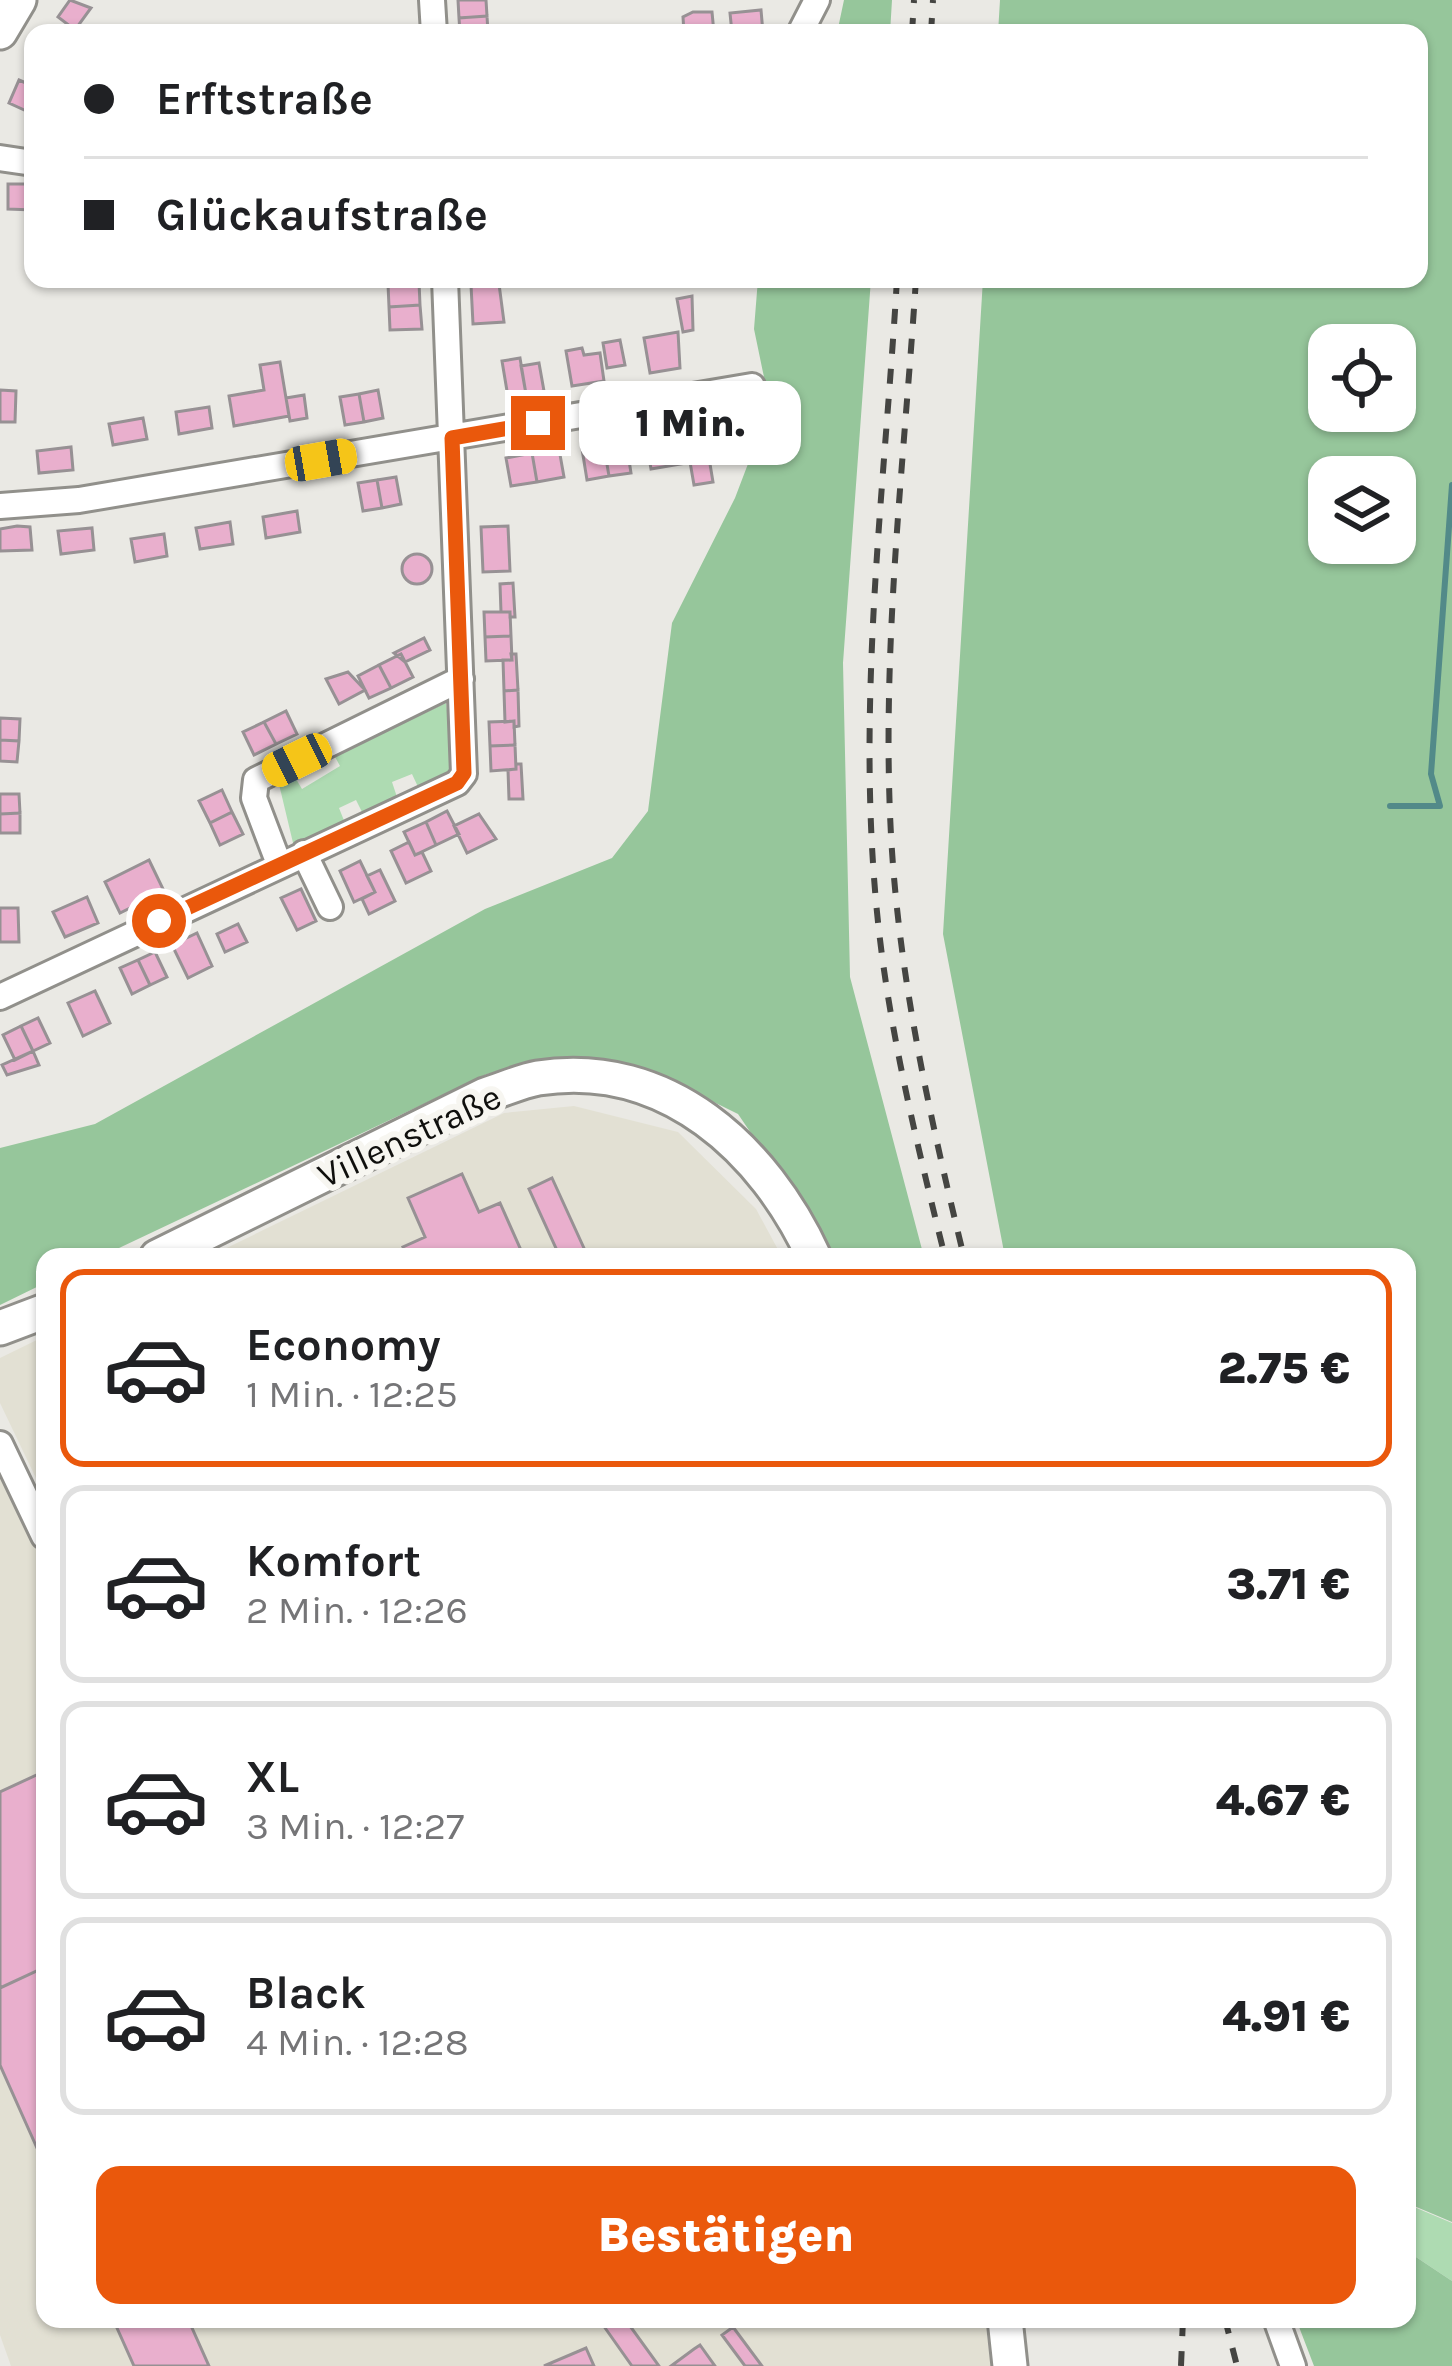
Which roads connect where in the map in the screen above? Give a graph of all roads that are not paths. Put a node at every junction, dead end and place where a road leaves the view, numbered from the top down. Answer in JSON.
{"nodes":[{"id":1,"x":19,"y":0,"type":"edge"},
{"id":2,"x":0,"y":32,"type":"edge"},
{"id":3,"x":445,"y":288,"type":"edge"},
{"id":4,"x":752,"y":386,"type":"dead end"},
{"id":5,"x":452,"y":438,"type":"junction"},
{"id":6,"x":0,"y":506,"type":"edge"},
{"id":7,"x":461,"y":679,"type":"junction"},
{"id":8,"x":304,"y":853,"type":"junction"},
{"id":9,"x":279,"y":864,"type":"junction"},
{"id":10,"x":330,"y":908,"type":"dead end"},
{"id":11,"x":0,"y":997,"type":"edge"},
{"id":12,"x":175,"y":1248,"type":"edge"},
{"id":13,"x":810,"y":1248,"type":"edge"},
{"id":14,"x":36,"y":1314,"type":"edge"},
{"id":15,"x":0,"y":1328,"type":"edge"},
{"id":16,"x":0,"y":1444,"type":"edge"},
{"id":17,"x":36,"y":1519,"type":"edge"},
{"id":18,"x":1006,"y":2328,"type":"edge"},
{"id":19,"x":1279,"y":2328,"type":"edge"},
{"id":20,"x":1010,"y":2366,"type":"edge"},
{"id":21,"x":1293,"y":2366,"type":"edge"}],
"edges":[{"from":1,"to":2,"type":"street"},
{"from":3,"to":5,"type":"street"},
{"from":4,"to":5,"type":"street"},
{"from":5,"to":6,"type":"street"},
{"from":5,"to":7,"type":"street"},
{"from":7,"to":8,"type":"street"},
{"from":7,"to":9,"type":"street"},
{"from":8,"to":9,"type":"street"},
{"from":8,"to":10,"type":"street"},
{"from":9,"to":11,"type":"street"},
{"from":12,"to":13,"type":"street","name":"Villenstraße"},
{"from":14,"to":15,"type":"street"},
{"from":16,"to":17,"type":"street"},
{"from":18,"to":20,"type":"street"},
{"from":19,"to":21,"type":"street"}]}
